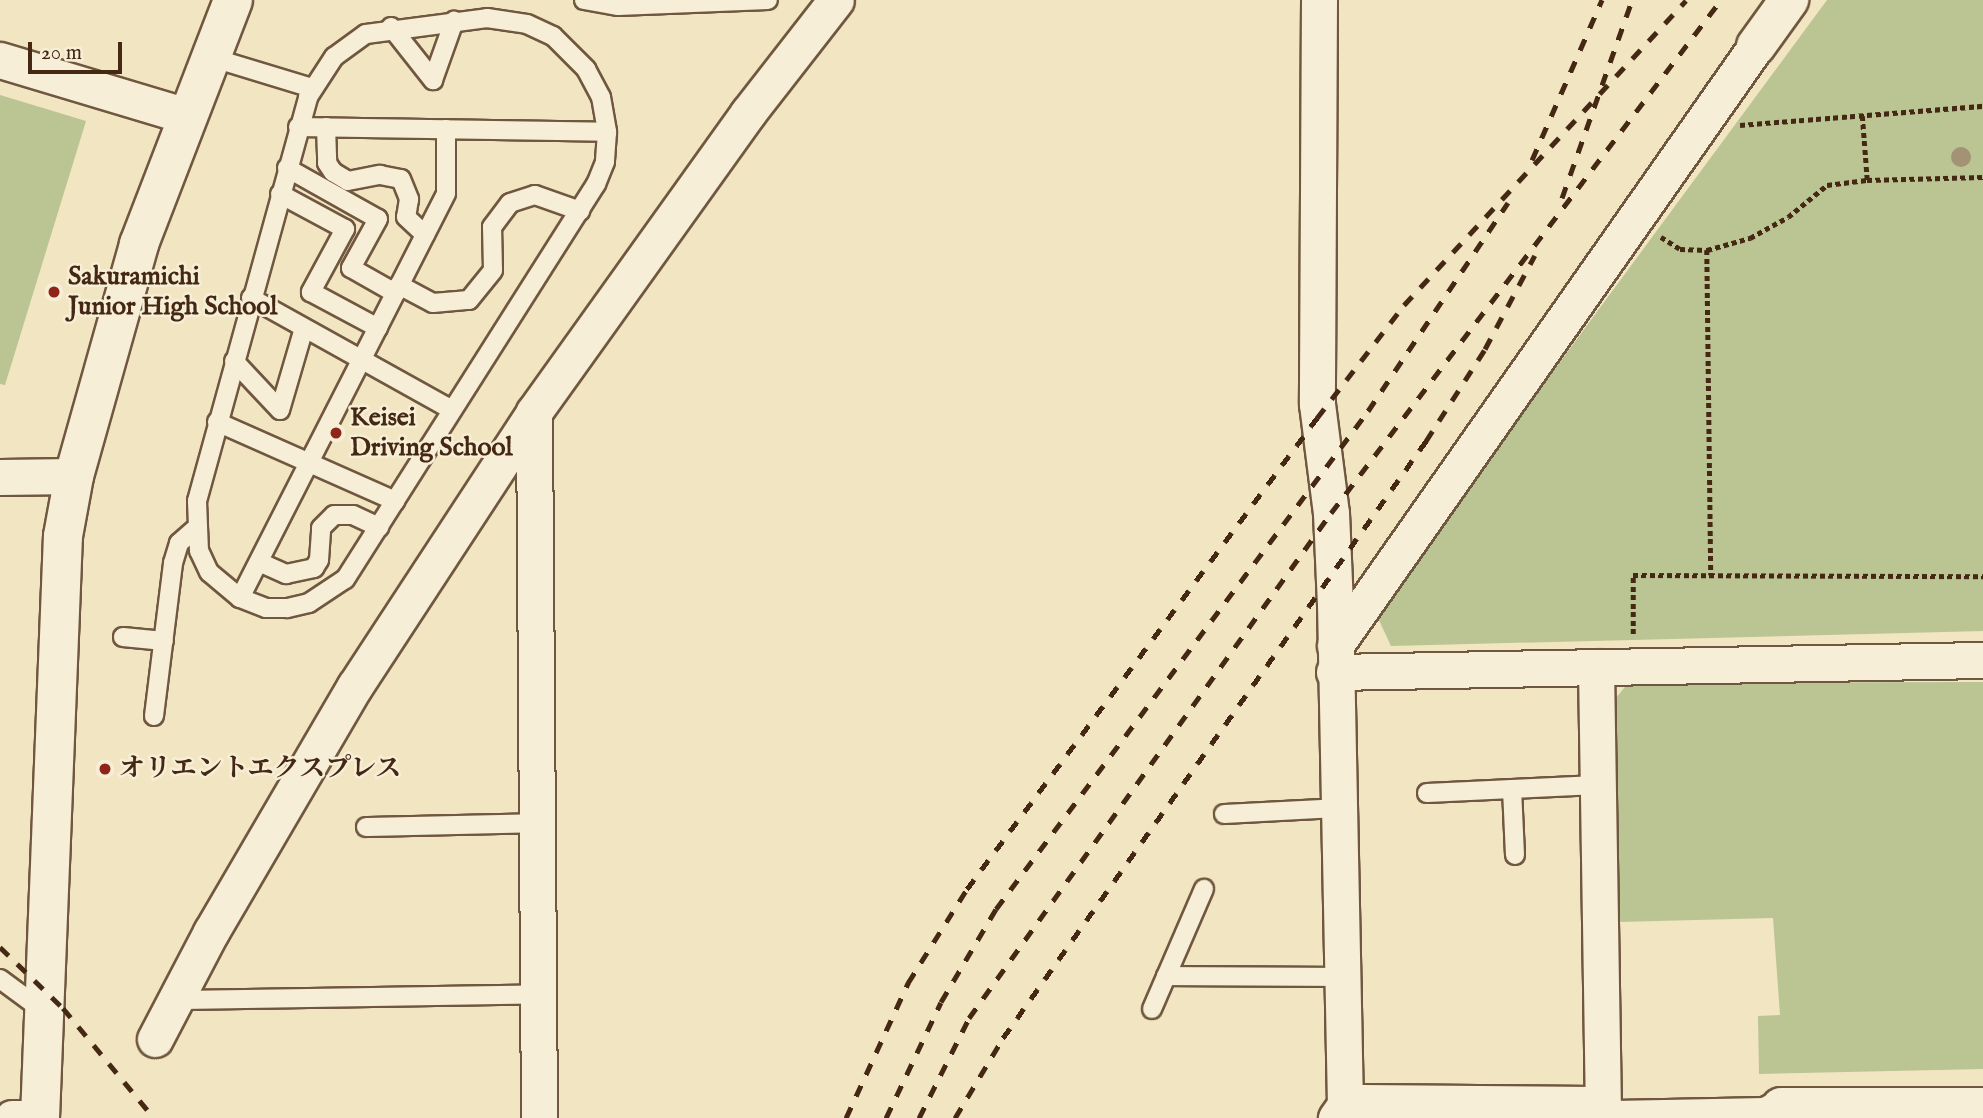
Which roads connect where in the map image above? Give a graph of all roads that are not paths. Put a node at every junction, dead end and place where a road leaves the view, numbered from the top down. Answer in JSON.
{"nodes":[{"id":1,"x":233,"y":0,"type":"edge"},
{"id":2,"x":584,"y":0,"type":"edge"},
{"id":3,"x":768,"y":0,"type":"edge"},
{"id":4,"x":835,"y":0,"type":"edge"},
{"id":5,"x":1319,"y":0,"type":"edge"},
{"id":6,"x":1789,"y":0,"type":"edge"},
{"id":7,"x":454,"y":21,"type":"junction"},
{"id":8,"x":391,"y":27,"type":"junction"},
{"id":9,"x":1756,"y":46,"type":"joint"},
{"id":10,"x":210,"y":57,"type":"junction"},
{"id":11,"x":0,"y":60,"type":"edge"},
{"id":12,"x":312,"y":88,"type":"junction"},
{"id":13,"x":187,"y":116,"type":"junction"},
{"id":14,"x":298,"y":127,"type":"junction"},
{"id":15,"x":326,"y":127,"type":"junction"},
{"id":16,"x":446,"y":129,"type":"junction"},
{"id":17,"x":607,"y":132,"type":"junction"},
{"id":18,"x":287,"y":168,"type":"junction"},
{"id":19,"x":280,"y":194,"type":"junction"},
{"id":20,"x":580,"y":211,"type":"junction"},
{"id":21,"x":425,"y":235,"type":"junction"},
{"id":22,"x":397,"y":289,"type":"junction"},
{"id":23,"x":251,"y":298,"type":"junction"},
{"id":24,"x":304,"y":328,"type":"junction"},
{"id":25,"x":378,"y":328,"type":"junction"},
{"id":26,"x":362,"y":359,"type":"junction"},
{"id":27,"x":234,"y":361,"type":"junction"},
{"id":28,"x":452,"y":410,"type":"junction"},
{"id":29,"x":534,"y":412,"type":"junction"},
{"id":30,"x":217,"y":422,"type":"junction"},
{"id":31,"x":309,"y":463,"type":"junction"},
{"id":32,"x":74,"y":476,"type":"junction"},
{"id":33,"x":0,"y":477,"type":"edge"},
{"id":34,"x":395,"y":501,"type":"junction"},
{"id":35,"x":379,"y":527,"type":"junction"},
{"id":36,"x":194,"y":530,"type":"junction"},
{"id":37,"x":259,"y":562,"type":"junction"},
{"id":38,"x":240,"y":598,"type":"junction"},
{"id":39,"x":123,"y":637,"type":"dead end"},
{"id":40,"x":164,"y":640,"type":"junction"},
{"id":41,"x":1335,"y":659,"type":"junction"},
{"id":42,"x":1983,"y":660,"type":"edge"},
{"id":43,"x":1596,"y":667,"type":"junction"},
{"id":44,"x":154,"y":716,"type":"dead end"},
{"id":45,"x":1598,"y":785,"type":"junction"},
{"id":46,"x":1512,"y":789,"type":"junction"},
{"id":47,"x":1427,"y":793,"type":"dead end"},
{"id":48,"x":1337,"y":808,"type":"junction"},
{"id":49,"x":1224,"y":814,"type":"dead end"},
{"id":50,"x":536,"y":823,"type":"junction"},
{"id":51,"x":366,"y":827,"type":"dead end"},
{"id":52,"x":1515,"y":855,"type":"dead end"},
{"id":53,"x":1204,"y":889,"type":"dead end"},
{"id":54,"x":1166,"y":976,"type":"junction"},
{"id":55,"x":1340,"y":977,"type":"junction"},
{"id":56,"x":0,"y":979,"type":"edge"},
{"id":57,"x":538,"y":994,"type":"junction"},
{"id":58,"x":175,"y":1000,"type":"junction"},
{"id":59,"x":1152,"y":1009,"type":"dead end"},
{"id":60,"x":45,"y":1012,"type":"junction"},
{"id":61,"x":155,"y":1039,"type":"dead end"},
{"id":62,"x":1781,"y":1107,"type":"joint"},
{"id":63,"x":1983,"y":1107,"type":"edge"},
{"id":64,"x":1348,"y":1109,"type":"edge"},
{"id":65,"x":1604,"y":1112,"type":"edge"},
{"id":66,"x":1864,"y":1113,"type":"edge"},
{"id":67,"x":12,"y":1118,"type":"edge"},
{"id":68,"x":26,"y":1118,"type":"edge"},
{"id":69,"x":40,"y":1118,"type":"edge"},
{"id":70,"x":539,"y":1118,"type":"edge"}],
"edges":[{"from":1,"to":10,"type":"street"},
{"from":2,"to":3,"type":"lane"},
{"from":4,"to":29,"type":"street"},
{"from":5,"to":41,"type":"street"},
{"from":6,"to":9,"type":"street"},
{"from":7,"to":8,"type":"lane"},
{"from":7,"to":8,"type":"lane"},
{"from":7,"to":17,"type":"lane"},
{"from":8,"to":12,"type":"lane"},
{"from":9,"to":41,"type":"street"},
{"from":10,"to":12,"type":"lane"},
{"from":10,"to":13,"type":"street"},
{"from":11,"to":13,"type":"street"},
{"from":12,"to":14,"type":"lane"},
{"from":13,"to":32,"type":"street"},
{"from":14,"to":15,"type":"lane"},
{"from":14,"to":18,"type":"lane"},
{"from":15,"to":16,"type":"lane"},
{"from":15,"to":21,"type":"lane"},
{"from":16,"to":17,"type":"lane"},
{"from":16,"to":21,"type":"lane"},
{"from":17,"to":20,"type":"lane"},
{"from":18,"to":19,"type":"lane"},
{"from":18,"to":22,"type":"lane"},
{"from":19,"to":23,"type":"lane"},
{"from":19,"to":25,"type":"lane"},
{"from":20,"to":22,"type":"lane"},
{"from":20,"to":28,"type":"lane"},
{"from":21,"to":22,"type":"lane"},
{"from":22,"to":25,"type":"lane"},
{"from":23,"to":24,"type":"lane"},
{"from":23,"to":27,"type":"lane"},
{"from":24,"to":26,"type":"lane"},
{"from":24,"to":27,"type":"lane"},
{"from":25,"to":26,"type":"lane"},
{"from":26,"to":28,"type":"lane"},
{"from":26,"to":31,"type":"lane"},
{"from":27,"to":30,"type":"lane"},
{"from":28,"to":34,"type":"lane"},
{"from":29,"to":50,"type":"street"},
{"from":29,"to":58,"type":"street"},
{"from":30,"to":31,"type":"lane"},
{"from":30,"to":36,"type":"lane"},
{"from":31,"to":34,"type":"lane"},
{"from":31,"to":37,"type":"lane"},
{"from":32,"to":33,"type":"street"},
{"from":32,"to":60,"type":"street"},
{"from":34,"to":35,"type":"lane"},
{"from":35,"to":37,"type":"lane"},
{"from":35,"to":38,"type":"lane"},
{"from":36,"to":38,"type":"lane"},
{"from":36,"to":40,"type":"lane"},
{"from":37,"to":38,"type":"lane"},
{"from":39,"to":40,"type":"lane"},
{"from":40,"to":44,"type":"lane"},
{"from":41,"to":43,"type":"street"},
{"from":41,"to":48,"type":"street"},
{"from":42,"to":43,"type":"street"},
{"from":43,"to":45,"type":"street"},
{"from":45,"to":46,"type":"lane"},
{"from":45,"to":65,"type":"street"},
{"from":46,"to":47,"type":"lane"},
{"from":46,"to":52,"type":"lane"},
{"from":48,"to":49,"type":"lane"},
{"from":48,"to":55,"type":"street"},
{"from":50,"to":51,"type":"lane"},
{"from":50,"to":57,"type":"street"},
{"from":53,"to":54,"type":"lane"},
{"from":54,"to":55,"type":"lane"},
{"from":54,"to":59,"type":"lane"},
{"from":55,"to":64,"type":"street"},
{"from":56,"to":60,"type":"lane"},
{"from":57,"to":58,"type":"lane"},
{"from":57,"to":70,"type":"street"},
{"from":58,"to":61,"type":"street"},
{"from":60,"to":69,"type":"street"},
{"from":62,"to":65,"type":"street"},
{"from":62,"to":66,"type":"street"},
{"from":63,"to":66,"type":"street"},
{"from":64,"to":65,"type":"street"},
{"from":67,"to":68,"type":"street"}]}
